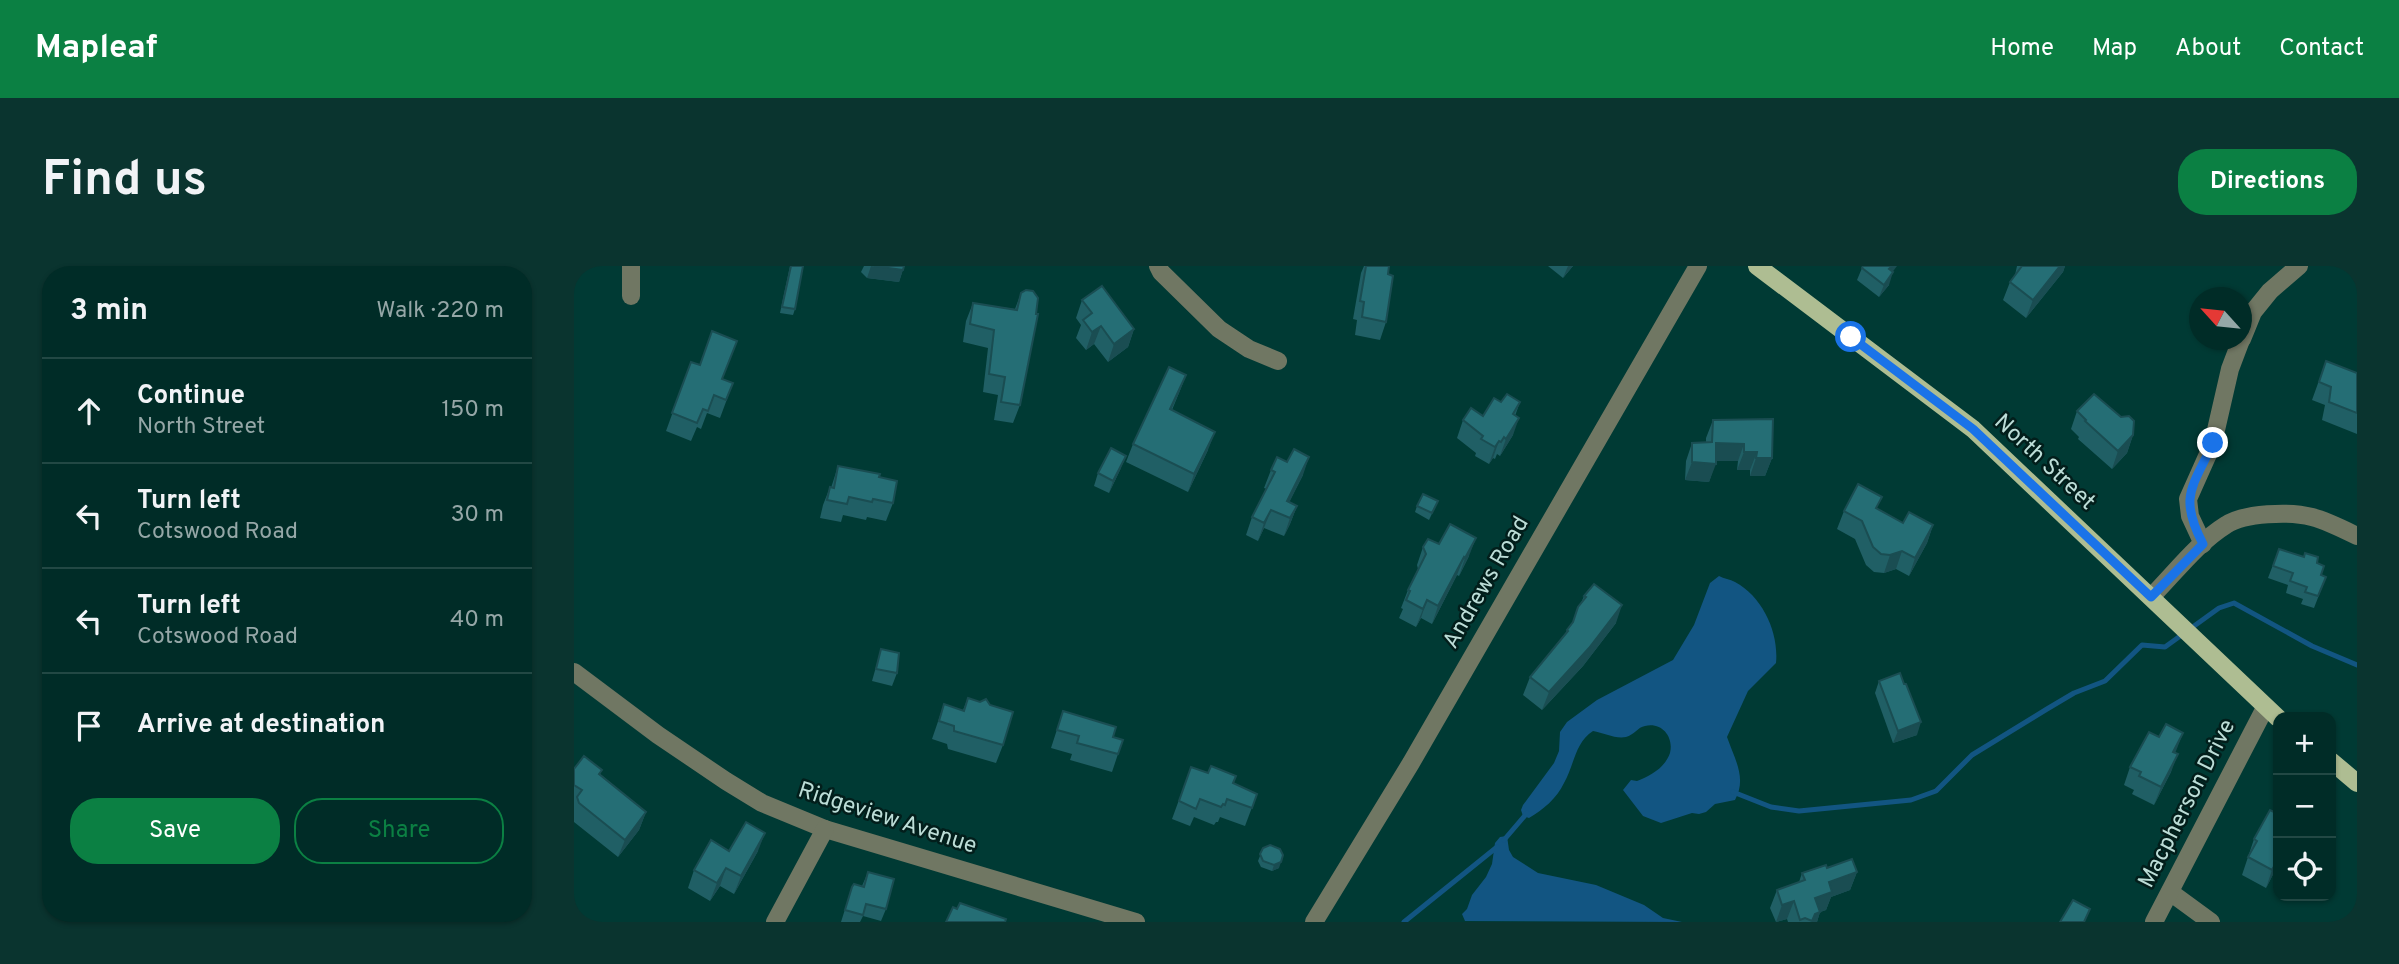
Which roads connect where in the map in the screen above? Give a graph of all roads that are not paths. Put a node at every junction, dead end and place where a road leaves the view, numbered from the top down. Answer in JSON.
{"nodes":[{"id":1,"x":631,"y":266,"type":"edge"},
{"id":2,"x":1158,"y":266,"type":"edge"},
{"id":3,"x":1698,"y":266,"type":"edge"},
{"id":4,"x":1757,"y":266,"type":"edge"},
{"id":5,"x":2299,"y":266,"type":"edge"},
{"id":6,"x":631,"y":296,"type":"dead end"},
{"id":7,"x":2252,"y":314,"type":"edge"},
{"id":8,"x":2237,"y":350,"type":"edge"},
{"id":9,"x":1278,"y":361,"type":"dead end"},
{"id":10,"x":2357,"y":536,"type":"edge"},
{"id":11,"x":2203,"y":544,"type":"junction"},
{"id":12,"x":2151,"y":597,"type":"junction"},
{"id":13,"x":574,"y":672,"type":"edge"},
{"id":14,"x":2272,"y":713,"type":"edge"},
{"id":15,"x":2336,"y":765,"type":"edge"},
{"id":16,"x":2357,"y":783,"type":"edge"},
{"id":17,"x":825,"y":829,"type":"junction"},
{"id":18,"x":2170,"y":892,"type":"junction"},
{"id":19,"x":775,"y":922,"type":"edge"},
{"id":20,"x":1136,"y":922,"type":"edge"},
{"id":21,"x":1314,"y":922,"type":"edge"},
{"id":22,"x":2154,"y":922,"type":"edge"},
{"id":23,"x":2211,"y":922,"type":"edge"}],
"edges":[{"from":1,"to":6,"type":"street"},
{"from":2,"to":9,"type":"street"},
{"from":3,"to":21,"type":"street","name":"Andrews Road"},
{"from":4,"to":12,"type":"main road","name":"North Street"},
{"from":5,"to":7,"type":"street"},
{"from":8,"to":11,"type":"street"},
{"from":10,"to":11,"type":"street"},
{"from":11,"to":12,"type":"street"},
{"from":12,"to":14,"type":"main road","name":"North Street"},
{"from":13,"to":17,"type":"street","name":"Ridgeview Avenue"},
{"from":14,"to":18,"type":"street","name":"Macpherson Drive"},
{"from":15,"to":16,"type":"main road"},
{"from":17,"to":19,"type":"street"},
{"from":17,"to":20,"type":"street","name":"Ridgeview Avenue"},
{"from":18,"to":22,"type":"street","name":"Macpherson Drive"},
{"from":18,"to":23,"type":"street"}]}
